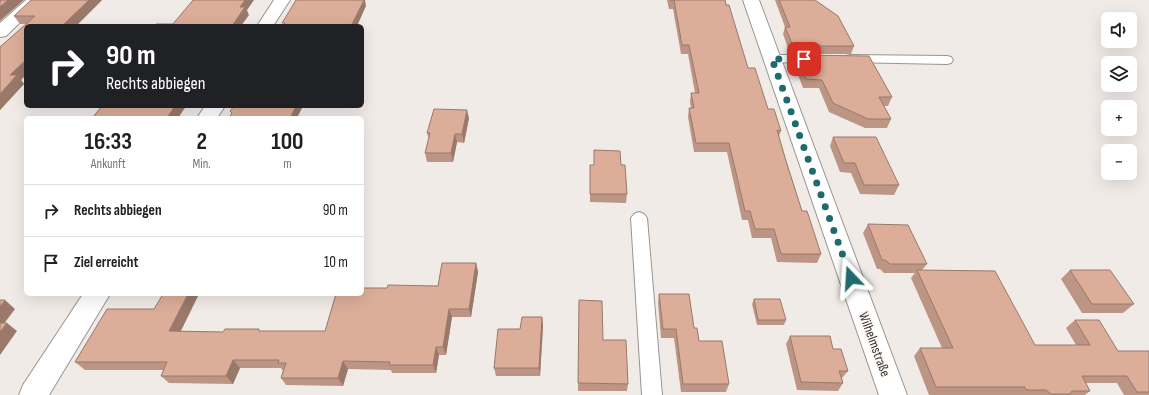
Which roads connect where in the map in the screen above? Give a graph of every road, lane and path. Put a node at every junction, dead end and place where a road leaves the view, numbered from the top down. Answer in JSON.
{"nodes":[{"id":1,"x":35,"y":0,"type":"edge"},
{"id":2,"x":282,"y":0,"type":"edge"},
{"id":3,"x":751,"y":0,"type":"edge"},
{"id":4,"x":266,"y":24,"type":"edge"},
{"id":5,"x":0,"y":32,"type":"edge"},
{"id":6,"x":772,"y":59,"type":"junction"},
{"id":7,"x":947,"y":60,"type":"dead end"},
{"id":8,"x":639,"y":218,"type":"dead end"},
{"id":9,"x":96,"y":296,"type":"edge"},
{"id":10,"x":33,"y":395,"type":"edge"},
{"id":11,"x":652,"y":395,"type":"edge"},
{"id":12,"x":893,"y":395,"type":"edge"}],
"edges":[{"from":1,"to":5,"type":"street"},
{"from":2,"to":4,"type":"street"},
{"from":3,"to":6,"type":"street","name":"Wilhelmstraße"},
{"from":6,"to":7,"type":"lane"},
{"from":6,"to":12,"type":"street","name":"Wilhelmstraße"},
{"from":8,"to":11,"type":"lane"},
{"from":9,"to":10,"type":"street"}]}
